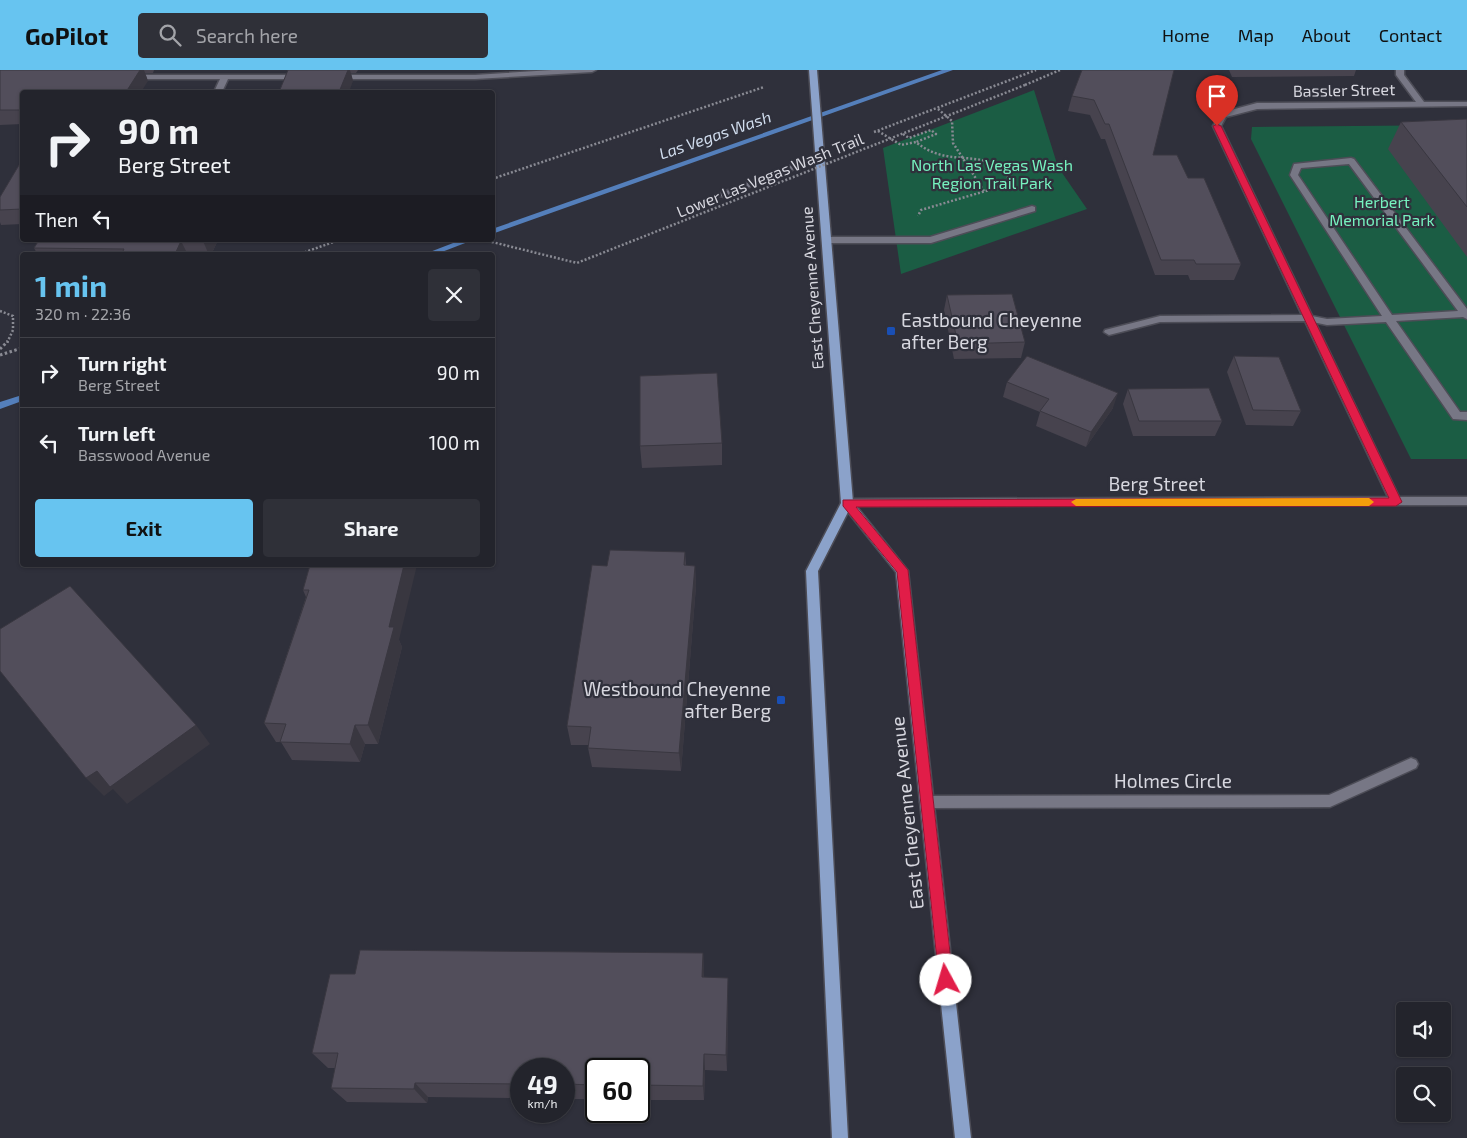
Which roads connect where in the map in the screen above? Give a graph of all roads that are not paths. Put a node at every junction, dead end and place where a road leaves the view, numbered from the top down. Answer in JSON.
{"nodes":[{"id":1,"x":592,"y":70,"type":"edge"},
{"id":2,"x":813,"y":70,"type":"edge"},
{"id":3,"x":1400,"y":70,"type":"edge"},
{"id":4,"x":118,"y":77,"type":"edge"},
{"id":5,"x":225,"y":77,"type":"junction"},
{"id":6,"x":315,"y":77,"type":"edge"},
{"id":7,"x":325,"y":77,"type":"edge"},
{"id":8,"x":219,"y":90,"type":"edge"},
{"id":9,"x":1467,"y":104,"type":"edge"},
{"id":10,"x":1422,"y":105,"type":"junction"},
{"id":11,"x":821,"y":152,"type":"junction"},
{"id":12,"x":721,"y":195,"type":"dead end"},
{"id":13,"x":1032,"y":210,"type":"dead end"},
{"id":14,"x":827,"y":240,"type":"junction"},
{"id":15,"x":1466,"y":315,"type":"edge"},
{"id":16,"x":1307,"y":318,"type":"junction"},
{"id":17,"x":1389,"y":318,"type":"junction"},
{"id":18,"x":1109,"y":332,"type":"dead end"},
{"id":19,"x":1467,"y":416,"type":"edge"},
{"id":20,"x":1467,"y":501,"type":"edge"},
{"id":21,"x":1396,"y":502,"type":"junction"},
{"id":22,"x":847,"y":503,"type":"junction"},
{"id":23,"x":1411,"y":764,"type":"dead end"},
{"id":24,"x":927,"y":802,"type":"junction"},
{"id":25,"x":840,"y":1138,"type":"edge"},
{"id":26,"x":963,"y":1138,"type":"edge"}],
"edges":[{"from":1,"to":7,"type":"street"},
{"from":2,"to":11,"type":"main road","name":"East Cheyenne Avenue"},
{"from":3,"to":10,"type":"street"},
{"from":4,"to":5,"type":"street"},
{"from":5,"to":6,"type":"street"},
{"from":5,"to":8,"type":"street"},
{"from":9,"to":10,"type":"street","name":"Bassler Street"},
{"from":10,"to":16,"type":"street","name":"Bassler Street"},
{"from":11,"to":12,"type":"street"},
{"from":11,"to":14,"type":"main road","name":"East Cheyenne Avenue"},
{"from":13,"to":14,"type":"street"},
{"from":14,"to":22,"type":"main road","name":"East Cheyenne Avenue"},
{"from":15,"to":17,"type":"street"},
{"from":15,"to":17,"type":"street"},
{"from":16,"to":17,"type":"street"},
{"from":16,"to":18,"type":"street"},
{"from":16,"to":21,"type":"street"},
{"from":17,"to":19,"type":"street"},
{"from":20,"to":21,"type":"street","name":"Berg Street"},
{"from":21,"to":22,"type":"street","name":"Berg Street"},
{"from":22,"to":24,"type":"main road","name":"East Cheyenne Avenue"},
{"from":22,"to":25,"type":"main road"},
{"from":23,"to":24,"type":"street","name":"Holmes Circle"},
{"from":24,"to":26,"type":"main road","name":"East Cheyenne Avenue"}]}
